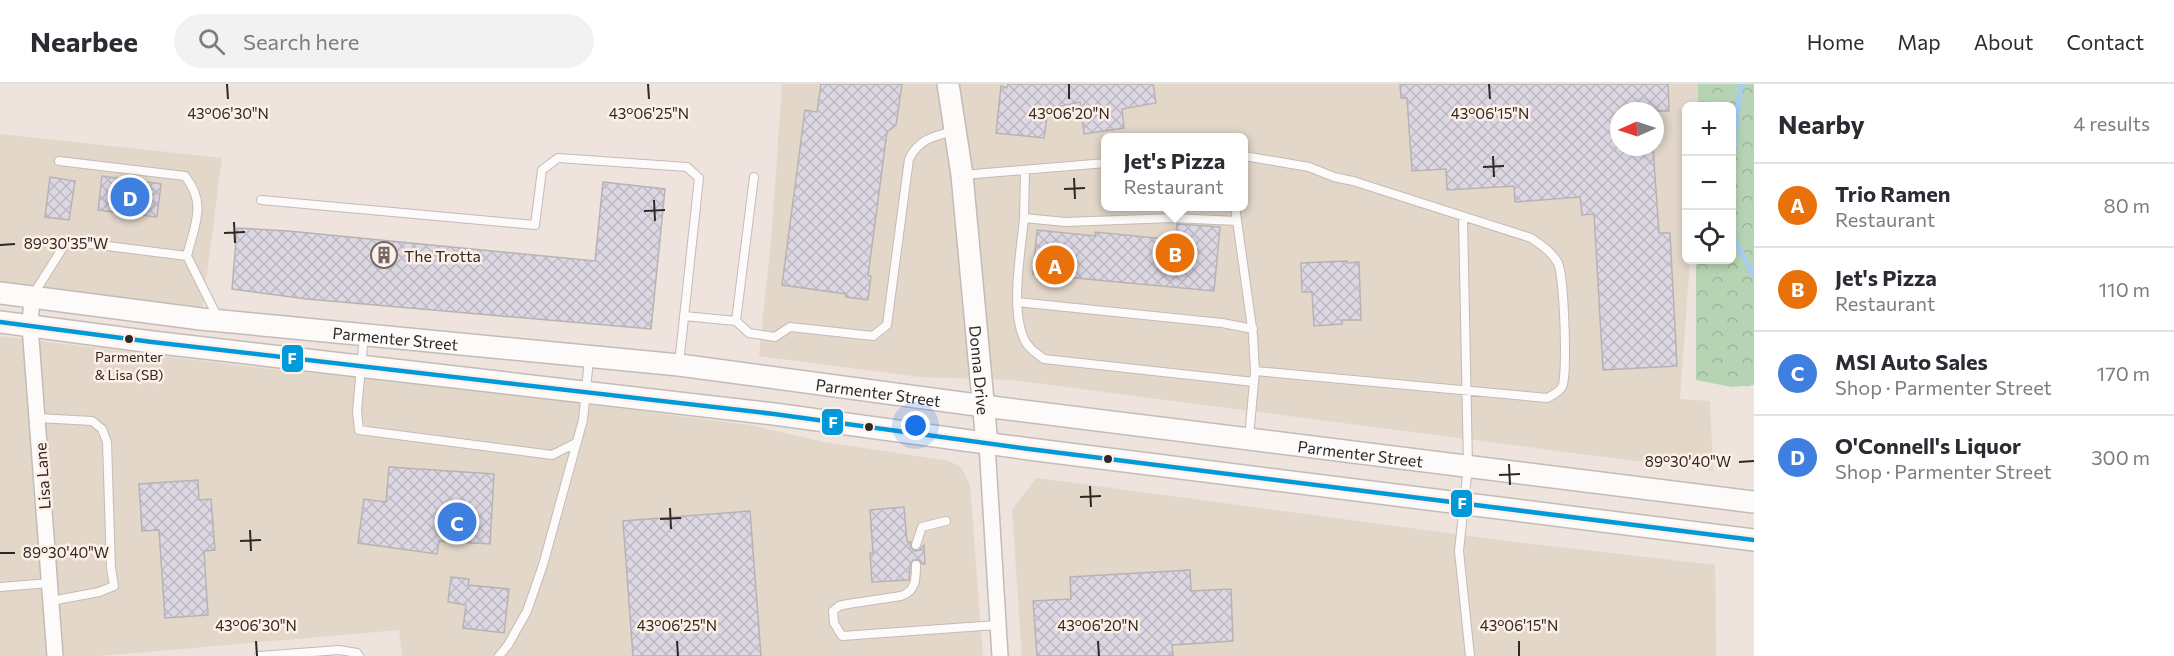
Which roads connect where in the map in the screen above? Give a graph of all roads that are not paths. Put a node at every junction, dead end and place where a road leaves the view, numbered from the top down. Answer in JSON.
{"nodes":[{"id":1,"x":948,"y":84,"type":"edge"},
{"id":2,"x":955,"y":131,"type":"junction"},
{"id":3,"x":1248,"y":157,"type":"edge"},
{"id":4,"x":59,"y":161,"type":"dead end"},
{"id":5,"x":1101,"y":163,"type":"edge"},
{"id":6,"x":1024,"y":170,"type":"junction"},
{"id":7,"x":962,"y":176,"type":"junction"},
{"id":8,"x":754,"y":177,"type":"dead end"},
{"id":9,"x":261,"y":200,"type":"dead end"},
{"id":10,"x":1236,"y":211,"type":"edge"},
{"id":11,"x":1463,"y":217,"type":"junction"},
{"id":12,"x":1024,"y":218,"type":"junction"},
{"id":13,"x":1237,"y":220,"type":"junction"},
{"id":14,"x":187,"y":256,"type":"junction"},
{"id":15,"x":0,"y":293,"type":"edge"},
{"id":16,"x":32,"y":296,"type":"junction"},
{"id":17,"x":1017,"y":302,"type":"junction"},
{"id":18,"x":684,"y":316,"type":"junction"},
{"id":19,"x":219,"y":321,"type":"junction"},
{"id":20,"x":736,"y":321,"type":"junction"},
{"id":21,"x":0,"y":322,"type":"edge"},
{"id":22,"x":30,"y":326,"type":"junction"},
{"id":23,"x":1252,"y":329,"type":"junction"},
{"id":24,"x":364,"y":335,"type":"junction"},
{"id":25,"x":589,"y":357,"type":"junction"},
{"id":26,"x":362,"y":365,"type":"junction"},
{"id":27,"x":679,"y":365,"type":"junction"},
{"id":28,"x":1255,"y":371,"type":"junction"},
{"id":29,"x":1254,"y":382,"type":"junction"},
{"id":30,"x":1466,"y":390,"type":"junction"},
{"id":31,"x":587,"y":391,"type":"junction"},
{"id":32,"x":984,"y":406,"type":"junction"},
{"id":33,"x":38,"y":418,"type":"junction"},
{"id":34,"x":1249,"y":438,"type":"junction"},
{"id":35,"x":576,"y":443,"type":"junction"},
{"id":36,"x":987,"y":444,"type":"junction"},
{"id":37,"x":1468,"y":466,"type":"junction"},
{"id":38,"x":1744,"y":501,"type":"edge"},
{"id":39,"x":1464,"y":504,"type":"junction"},
{"id":40,"x":946,"y":521,"type":"dead end"},
{"id":41,"x":1746,"y":539,"type":"edge"},
{"id":42,"x":916,"y":545,"type":"dead end"},
{"id":43,"x":916,"y":565,"type":"dead end"},
{"id":44,"x":50,"y":583,"type":"junction"},
{"id":45,"x":0,"y":587,"type":"edge"},
{"id":46,"x":51,"y":601,"type":"junction"},
{"id":47,"x":998,"y":625,"type":"junction"},
{"id":48,"x":55,"y":656,"type":"edge"},
{"id":49,"x":259,"y":656,"type":"edge"},
{"id":50,"x":359,"y":656,"type":"edge"},
{"id":51,"x":499,"y":656,"type":"edge"},
{"id":52,"x":1000,"y":656,"type":"edge"},
{"id":53,"x":1470,"y":656,"type":"edge"}],
"edges":[{"from":1,"to":2,"type":"street","name":"Donna Drive"},
{"from":2,"to":7,"type":"street","name":"Donna Drive"},
{"from":2,"to":20,"type":"lane"},
{"from":3,"to":11,"type":"lane"},
{"from":4,"to":14,"type":"lane"},
{"from":5,"to":6,"type":"lane"},
{"from":6,"to":7,"type":"lane"},
{"from":6,"to":12,"type":"lane"},
{"from":7,"to":32,"type":"street","name":"Donna Drive"},
{"from":8,"to":20,"type":"lane"},
{"from":9,"to":18,"type":"lane"},
{"from":10,"to":13,"type":"lane"},
{"from":11,"to":30,"type":"lane"},
{"from":11,"to":30,"type":"lane"},
{"from":12,"to":13,"type":"lane"},
{"from":12,"to":17,"type":"lane"},
{"from":13,"to":23,"type":"lane"},
{"from":14,"to":16,"type":"lane"},
{"from":14,"to":19,"type":"lane"},
{"from":15,"to":16,"type":"street","name":"Parmenter Street"},
{"from":16,"to":19,"type":"street","name":"Parmenter Street"},
{"from":16,"to":22,"type":"street","name":"Lisa Lane"},
{"from":17,"to":23,"type":"lane"},
{"from":17,"to":29,"type":"lane"},
{"from":18,"to":20,"type":"lane"},
{"from":18,"to":27,"type":"lane"},
{"from":19,"to":24,"type":"street","name":"Parmenter Street"},
{"from":21,"to":22,"type":"street","name":"Parmenter Street"},
{"from":22,"to":26,"type":"street","name":"Parmenter Street"},
{"from":22,"to":33,"type":"street","name":"Lisa Lane"},
{"from":23,"to":28,"type":"lane"},
{"from":24,"to":25,"type":"street","name":"Parmenter Street"},
{"from":24,"to":26,"type":"lane"},
{"from":25,"to":27,"type":"street","name":"Parmenter Street"},
{"from":25,"to":31,"type":"lane"},
{"from":26,"to":31,"type":"street","name":"Parmenter Street"},
{"from":26,"to":35,"type":"lane"},
{"from":27,"to":32,"type":"street","name":"Parmenter Street"},
{"from":28,"to":29,"type":"lane"},
{"from":28,"to":30,"type":"lane"},
{"from":29,"to":34,"type":"lane"},
{"from":30,"to":37,"type":"lane"},
{"from":31,"to":35,"type":"lane"},
{"from":31,"to":36,"type":"street","name":"Parmenter Street"},
{"from":32,"to":34,"type":"street","name":"Parmenter Street"},
{"from":32,"to":36,"type":"street","name":"Donna Drive"},
{"from":33,"to":44,"type":"street","name":"Lisa Lane"},
{"from":33,"to":46,"type":"lane"},
{"from":34,"to":37,"type":"street","name":"Parmenter Street"},
{"from":35,"to":51,"type":"lane"},
{"from":36,"to":39,"type":"street","name":"Parmenter Street"},
{"from":36,"to":47,"type":"street","name":"Donna Drive"},
{"from":37,"to":38,"type":"street","name":"Parmenter Street"},
{"from":37,"to":39,"type":"lane"},
{"from":39,"to":41,"type":"street","name":"Parmenter Street"},
{"from":39,"to":53,"type":"lane"},
{"from":40,"to":42,"type":"lane"},
{"from":43,"to":47,"type":"lane"},
{"from":44,"to":45,"type":"lane"},
{"from":44,"to":46,"type":"street","name":"Lisa Lane"},
{"from":46,"to":48,"type":"street","name":"Lisa Lane"},
{"from":47,"to":52,"type":"street","name":"Donna Drive"},
{"from":49,"to":50,"type":"lane"}]}
